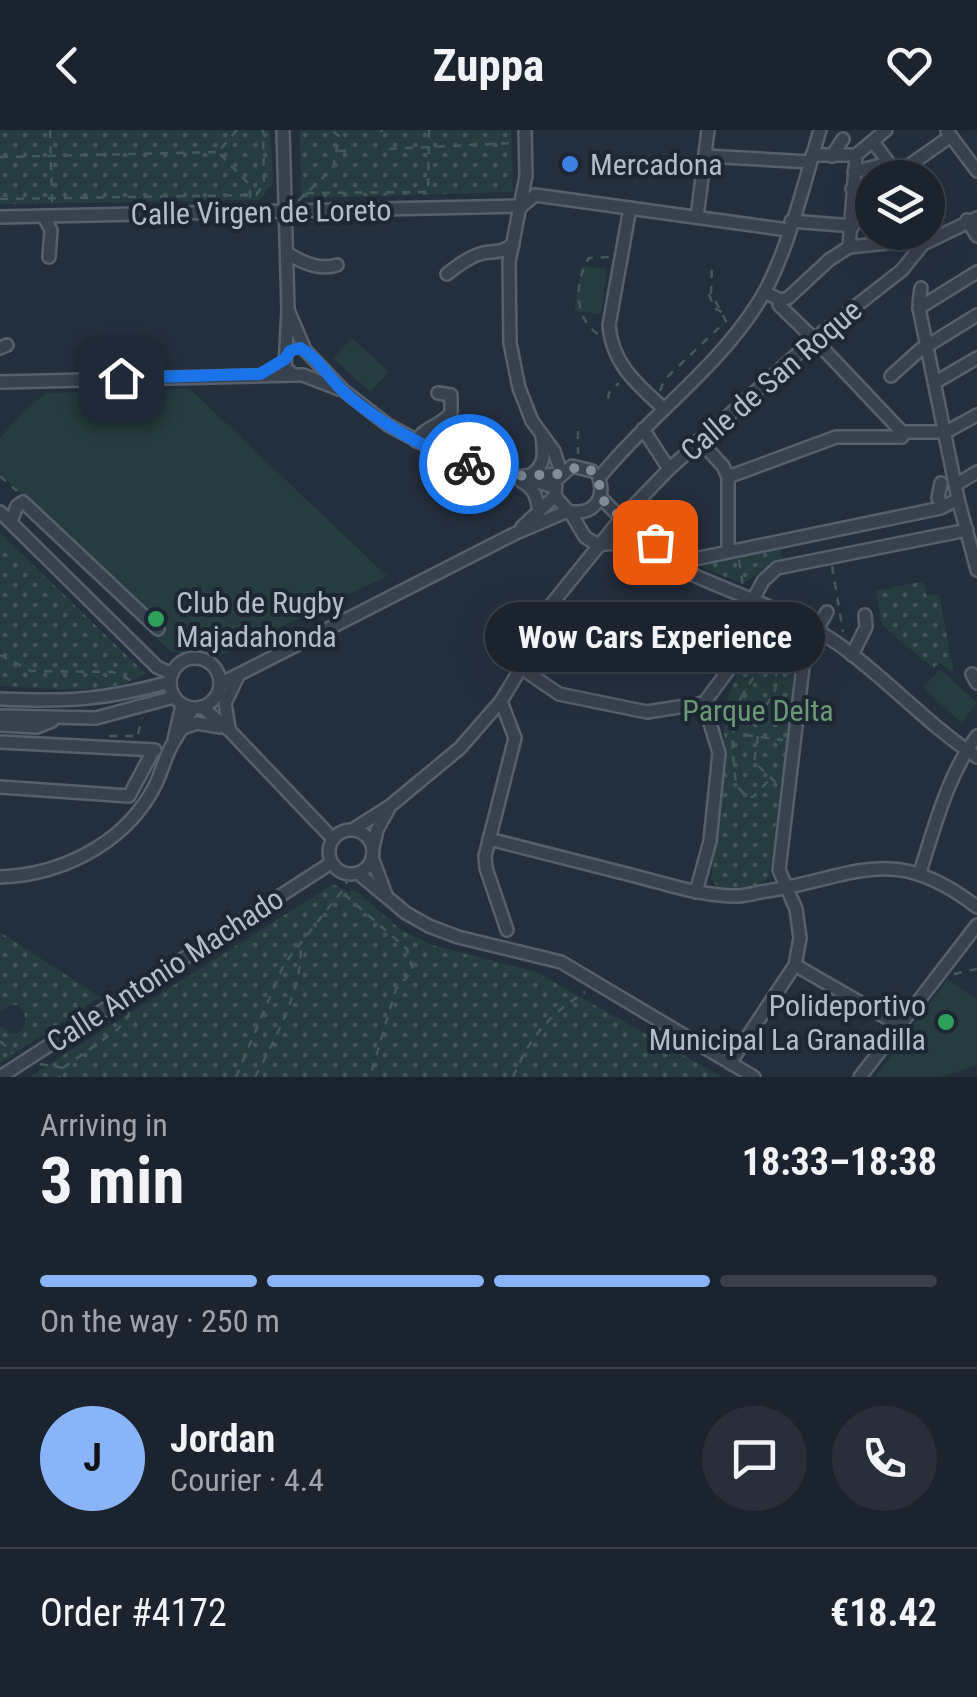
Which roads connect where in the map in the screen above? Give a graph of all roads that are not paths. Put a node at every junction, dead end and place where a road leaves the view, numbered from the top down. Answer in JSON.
{"nodes":[{"id":1,"x":283,"y":130,"type":"edge"},
{"id":2,"x":708,"y":130,"type":"edge"},
{"id":3,"x":820,"y":130,"type":"edge"},
{"id":4,"x":886,"y":130,"type":"edge"},
{"id":5,"x":948,"y":133,"type":"edge"},
{"id":6,"x":526,"y":136,"type":"edge"},
{"id":7,"x":843,"y":139,"type":"dead end"},
{"id":8,"x":874,"y":143,"type":"junction"},
{"id":9,"x":856,"y":154,"type":"junction"},
{"id":10,"x":706,"y":156,"type":"junction"},
{"id":11,"x":832,"y":156,"type":"junction"},
{"id":12,"x":811,"y":159,"type":"junction"},
{"id":13,"x":884,"y":160,"type":"edge"},
{"id":14,"x":910,"y":160,"type":"edge"},
{"id":15,"x":977,"y":171,"type":"edge"},
{"id":16,"x":854,"y":172,"type":"joint"},
{"id":17,"x":855,"y":188,"type":"edge"},
{"id":18,"x":852,"y":189,"type":"junction"},
{"id":19,"x":522,"y":206,"type":"junction"},
{"id":20,"x":630,"y":208,"type":"junction"},
{"id":21,"x":286,"y":212,"type":"junction"},
{"id":22,"x":51,"y":217,"type":"junction"},
{"id":23,"x":697,"y":217,"type":"junction"},
{"id":24,"x":0,"y":218,"type":"edge"},
{"id":25,"x":972,"y":219,"type":"edge"},
{"id":26,"x":789,"y":226,"type":"junction"},
{"id":27,"x":853,"y":226,"type":"junction"},
{"id":28,"x":945,"y":229,"type":"edge"},
{"id":29,"x":977,"y":236,"type":"edge"},
{"id":30,"x":514,"y":244,"type":"junction"},
{"id":31,"x":855,"y":246,"type":"edge"},
{"id":32,"x":849,"y":247,"type":"junction"},
{"id":33,"x":912,"y":250,"type":"edge"},
{"id":34,"x":287,"y":252,"type":"junction"},
{"id":35,"x":53,"y":256,"type":"dead end"},
{"id":36,"x":450,"y":268,"type":"dead end"},
{"id":37,"x":332,"y":270,"type":"dead end"},
{"id":38,"x":977,"y":272,"type":"edge"},
{"id":39,"x":765,"y":292,"type":"junction"},
{"id":40,"x":779,"y":305,"type":"dead end"},
{"id":41,"x":288,"y":310,"type":"junction"},
{"id":42,"x":971,"y":318,"type":"edge"},
{"id":43,"x":813,"y":338,"type":"junction"},
{"id":44,"x":924,"y":348,"type":"junction"},
{"id":45,"x":308,"y":354,"type":"junction"},
{"id":46,"x":286,"y":357,"type":"junction"},
{"id":47,"x":977,"y":358,"type":"edge"},
{"id":48,"x":260,"y":374,"type":"junction"},
{"id":49,"x":298,"y":375,"type":"junction"},
{"id":50,"x":891,"y":376,"type":"dead end"},
{"id":51,"x":0,"y":382,"type":"edge"},
{"id":52,"x":936,"y":382,"type":"junction"},
{"id":53,"x":343,"y":390,"type":"junction"},
{"id":54,"x":448,"y":392,"type":"dead end"},
{"id":55,"x":664,"y":409,"type":"junction"},
{"id":56,"x":977,"y":415,"type":"edge"},
{"id":57,"x":643,"y":430,"type":"junction"},
{"id":58,"x":946,"y":432,"type":"junction"},
{"id":59,"x":542,"y":437,"type":"junction"},
{"id":60,"x":902,"y":437,"type":"junction"},
{"id":61,"x":699,"y":440,"type":"junction"},
{"id":62,"x":416,"y":441,"type":"junction"},
{"id":63,"x":669,"y":469,"type":"junction"},
{"id":64,"x":977,"y":472,"type":"edge"},
{"id":65,"x":560,"y":474,"type":"junction"},
{"id":66,"x":596,"y":475,"type":"junction"},
{"id":67,"x":514,"y":476,"type":"junction"},
{"id":68,"x":531,"y":476,"type":"junction"},
{"id":69,"x":940,"y":483,"type":"dead end"},
{"id":70,"x":957,"y":484,"type":"junction"},
{"id":71,"x":730,"y":487,"type":"junction"},
{"id":72,"x":555,"y":492,"type":"junction"},
{"id":73,"x":600,"y":497,"type":"junction"},
{"id":74,"x":958,"y":498,"type":"junction"},
{"id":75,"x":937,"y":499,"type":"junction"},
{"id":76,"x":0,"y":512,"type":"edge"},
{"id":77,"x":540,"y":512,"type":"junction"},
{"id":78,"x":569,"y":512,"type":"junction"},
{"id":79,"x":621,"y":518,"type":"junction"},
{"id":80,"x":11,"y":522,"type":"junction"},
{"id":81,"x":970,"y":526,"type":"edge"},
{"id":82,"x":514,"y":534,"type":"junction"},
{"id":83,"x":598,"y":545,"type":"junction"},
{"id":84,"x":644,"y":547,"type":"junction"},
{"id":85,"x":733,"y":552,"type":"junction"},
{"id":86,"x":977,"y":570,"type":"edge"},
{"id":87,"x":752,"y":600,"type":"junction"},
{"id":88,"x":827,"y":612,"type":"dead end"},
{"id":89,"x":866,"y":615,"type":"dead end"},
{"id":90,"x":158,"y":629,"type":"dead end"},
{"id":91,"x":816,"y":630,"type":"junction"},
{"id":92,"x":148,"y":655,"type":"junction"},
{"id":93,"x":852,"y":655,"type":"junction"},
{"id":94,"x":157,"y":667,"type":"junction"},
{"id":95,"x":521,"y":668,"type":"junction"},
{"id":96,"x":216,"y":670,"type":"junction"},
{"id":97,"x":240,"y":672,"type":"junction"},
{"id":98,"x":173,"y":674,"type":"junction"},
{"id":99,"x":220,"y":684,"type":"junction"},
{"id":100,"x":153,"y":687,"type":"junction"},
{"id":101,"x":0,"y":699,"type":"edge"},
{"id":102,"x":501,"y":701,"type":"junction"},
{"id":103,"x":158,"y":703,"type":"junction"},
{"id":104,"x":193,"y":704,"type":"junction"},
{"id":105,"x":704,"y":704,"type":"junction"},
{"id":106,"x":0,"y":716,"type":"edge"},
{"id":107,"x":56,"y":719,"type":"junction"},
{"id":108,"x":0,"y":725,"type":"edge"},
{"id":109,"x":180,"y":726,"type":"junction"},
{"id":110,"x":230,"y":730,"type":"junction"},
{"id":111,"x":977,"y":736,"type":"edge"},
{"id":112,"x":0,"y":742,"type":"edge"},
{"id":113,"x":173,"y":743,"type":"junction"},
{"id":114,"x":147,"y":747,"type":"junction"},
{"id":115,"x":972,"y":753,"type":"edge"},
{"id":116,"x":0,"y":787,"type":"edge"},
{"id":117,"x":390,"y":806,"type":"junction"},
{"id":118,"x":352,"y":830,"type":"junction"},
{"id":119,"x":333,"y":839,"type":"junction"},
{"id":120,"x":490,"y":839,"type":"junction"},
{"id":121,"x":373,"y":852,"type":"junction"},
{"id":122,"x":331,"y":862,"type":"junction"},
{"id":123,"x":920,"y":872,"type":"junction"},
{"id":124,"x":354,"y":874,"type":"junction"},
{"id":125,"x":0,"y":877,"type":"edge"},
{"id":126,"x":790,"y":889,"type":"junction"},
{"id":127,"x":696,"y":892,"type":"junction"},
{"id":128,"x":386,"y":895,"type":"junction"},
{"id":129,"x":977,"y":907,"type":"edge"},
{"id":130,"x":977,"y":924,"type":"edge"},
{"id":131,"x":507,"y":930,"type":"dead end"},
{"id":132,"x":795,"y":966,"type":"junction"},
{"id":133,"x":899,"y":1025,"type":"junction"},
{"id":134,"x":730,"y":1063,"type":"junction"},
{"id":135,"x":0,"y":1077,"type":"edge"},
{"id":136,"x":754,"y":1077,"type":"edge"},
{"id":137,"x":860,"y":1077,"type":"edge"}],
"edges":[{"from":1,"to":21,"type":"street"},
{"from":2,"to":10,"type":"street"},
{"from":3,"to":12,"type":"street"},
{"from":4,"to":8,"type":"street"},
{"from":5,"to":14,"type":"street"},
{"from":5,"to":15,"type":"street"},
{"from":6,"to":19,"type":"street"},
{"from":7,"to":11,"type":"street"},
{"from":8,"to":9,"type":"street"},
{"from":8,"to":13,"type":"street"},
{"from":9,"to":11,"type":"street"},
{"from":9,"to":16,"type":"street"},
{"from":10,"to":12,"type":"street"},
{"from":10,"to":23,"type":"street"},
{"from":11,"to":12,"type":"street"},
{"from":12,"to":26,"type":"street"},
{"from":16,"to":18,"type":"street"},
{"from":17,"to":18,"type":"street"},
{"from":18,"to":27,"type":"street"},
{"from":19,"to":20,"type":"street","name":"Calle Virgen de Loreto"},
{"from":19,"to":21,"type":"street","name":"Calle Virgen de Loreto"},
{"from":19,"to":30,"type":"street"},
{"from":20,"to":23,"type":"street","name":"Calle Virgen de Loreto"},
{"from":20,"to":55,"type":"street"},
{"from":21,"to":22,"type":"street","name":"Calle Virgen de Loreto"},
{"from":21,"to":34,"type":"street"},
{"from":22,"to":24,"type":"street","name":"Calle Virgen de Loreto"},
{"from":22,"to":35,"type":"street"},
{"from":23,"to":26,"type":"street","name":"Calle Virgen de Loreto"},
{"from":25,"to":28,"type":"street","name":"Calle de San Roque"},
{"from":25,"to":29,"type":"street"},
{"from":26,"to":27,"type":"street","name":"Calle Virgen de Loreto"},
{"from":26,"to":39,"type":"street"},
{"from":27,"to":32,"type":"street"},
{"from":30,"to":36,"type":"street"},
{"from":30,"to":59,"type":"street"},
{"from":31,"to":32,"type":"street"},
{"from":32,"to":39,"type":"street"},
{"from":33,"to":43,"type":"street","name":"Calle de San Roque"},
{"from":34,"to":37,"type":"street"},
{"from":34,"to":41,"type":"street"},
{"from":38,"to":44,"type":"street"},
{"from":39,"to":55,"type":"street"},
{"from":40,"to":43,"type":"street"},
{"from":41,"to":45,"type":"street"},
{"from":41,"to":46,"type":"street"},
{"from":42,"to":44,"type":"street"},
{"from":43,"to":60,"type":"street"},
{"from":43,"to":61,"type":"street","name":"Calle de San Roque"},
{"from":44,"to":50,"type":"street"},
{"from":44,"to":52,"type":"street"},
{"from":45,"to":46,"type":"street"},
{"from":45,"to":49,"type":"street"},
{"from":45,"to":53,"type":"street"},
{"from":46,"to":48,"type":"street"},
{"from":46,"to":49,"type":"street"},
{"from":47,"to":52,"type":"street"},
{"from":48,"to":49,"type":"street"},
{"from":48,"to":51,"type":"street"},
{"from":49,"to":53,"type":"street"},
{"from":52,"to":58,"type":"street"},
{"from":53,"to":62,"type":"street"},
{"from":54,"to":62,"type":"street"},
{"from":55,"to":57,"type":"street"},
{"from":56,"to":58,"type":"street"},
{"from":57,"to":63,"type":"street"},
{"from":57,"to":66,"type":"street"},
{"from":58,"to":60,"type":"street"},
{"from":58,"to":70,"type":"street"},
{"from":59,"to":65,"type":"street"},
{"from":59,"to":68,"type":"street"},
{"from":60,"to":71,"type":"street"},
{"from":61,"to":63,"type":"street","name":"Calle de San Roque"},
{"from":61,"to":71,"type":"street"},
{"from":62,"to":67,"type":"street"},
{"from":63,"to":79,"type":"street","name":"Calle de San Roque"},
{"from":64,"to":70,"type":"street"},
{"from":65,"to":66,"type":"street"},
{"from":65,"to":68,"type":"street"},
{"from":65,"to":72,"type":"street"},
{"from":66,"to":73,"type":"street"},
{"from":67,"to":68,"type":"street"},
{"from":67,"to":72,"type":"street"},
{"from":67,"to":77,"type":"street"},
{"from":69,"to":75,"type":"street"},
{"from":70,"to":74,"type":"street"},
{"from":71,"to":85,"type":"street"},
{"from":72,"to":77,"type":"street"},
{"from":72,"to":78,"type":"street"},
{"from":73,"to":78,"type":"street"},
{"from":73,"to":79,"type":"street"},
{"from":74,"to":75,"type":"street"},
{"from":74,"to":81,"type":"street"},
{"from":75,"to":85,"type":"street"},
{"from":76,"to":80,"type":"street"},
{"from":77,"to":82,"type":"street"},
{"from":78,"to":82,"type":"street"},
{"from":78,"to":83,"type":"street"},
{"from":79,"to":83,"type":"street","name":"Calle de San Roque"},
{"from":79,"to":84,"type":"street"},
{"from":80,"to":90,"type":"street"},
{"from":80,"to":92,"type":"street"},
{"from":81,"to":86,"type":"street"},
{"from":81,"to":87,"type":"street"},
{"from":82,"to":97,"type":"street"},
{"from":83,"to":84,"type":"street"},
{"from":83,"to":95,"type":"street","name":"Calle de San Roque"},
{"from":84,"to":85,"type":"street"},
{"from":84,"to":87,"type":"street"},
{"from":87,"to":91,"type":"street"},
{"from":87,"to":105,"type":"street"},
{"from":88,"to":91,"type":"street"},
{"from":89,"to":93,"type":"street"},
{"from":91,"to":93,"type":"street"},
{"from":91,"to":126,"type":"street"},
{"from":92,"to":94,"type":"street"},
{"from":92,"to":98,"type":"street"},
{"from":93,"to":115,"type":"street"},
{"from":94,"to":98,"type":"street"},
{"from":94,"to":100,"type":"street"},
{"from":95,"to":102,"type":"street","name":"Calle de San Roque"},
{"from":95,"to":105,"type":"street"},
{"from":96,"to":97,"type":"street"},
{"from":96,"to":98,"type":"street"},
{"from":96,"to":99,"type":"street"},
{"from":97,"to":99,"type":"street"},
{"from":97,"to":110,"type":"street"},
{"from":98,"to":100,"type":"street"},
{"from":98,"to":104,"type":"street"},
{"from":99,"to":104,"type":"street"},
{"from":100,"to":101,"type":"street"},
{"from":102,"to":117,"type":"street","name":"Calle de San Roque"},
{"from":102,"to":120,"type":"street"},
{"from":103,"to":104,"type":"street"},
{"from":103,"to":107,"type":"street"},
{"from":103,"to":109,"type":"street"},
{"from":104,"to":109,"type":"street"},
{"from":104,"to":110,"type":"street"},
{"from":105,"to":127,"type":"street"},
{"from":106,"to":107,"type":"street"},
{"from":107,"to":108,"type":"street"},
{"from":109,"to":110,"type":"street"},
{"from":109,"to":113,"type":"street"},
{"from":110,"to":119,"type":"street"},
{"from":111,"to":115,"type":"street"},
{"from":112,"to":114,"type":"street"},
{"from":113,"to":114,"type":"street"},
{"from":113,"to":125,"type":"street"},
{"from":114,"to":116,"type":"street"},
{"from":115,"to":123,"type":"street"},
{"from":117,"to":118,"type":"street","name":"Calle de San Roque"},
{"from":117,"to":121,"type":"street"},
{"from":118,"to":119,"type":"street"},
{"from":118,"to":121,"type":"street"},
{"from":119,"to":122,"type":"street"},
{"from":120,"to":127,"type":"street"},
{"from":120,"to":131,"type":"street"},
{"from":121,"to":124,"type":"street"},
{"from":121,"to":128,"type":"street"},
{"from":122,"to":124,"type":"street"},
{"from":122,"to":135,"type":"street","name":"Calle Antonio Machado"},
{"from":123,"to":126,"type":"street"},
{"from":123,"to":129,"type":"street"},
{"from":124,"to":128,"type":"street"},
{"from":126,"to":127,"type":"street"},
{"from":126,"to":132,"type":"street"},
{"from":128,"to":134,"type":"street"},
{"from":130,"to":133,"type":"street"},
{"from":132,"to":133,"type":"street"},
{"from":132,"to":134,"type":"street"},
{"from":133,"to":137,"type":"street"},
{"from":134,"to":136,"type":"street"}]}
